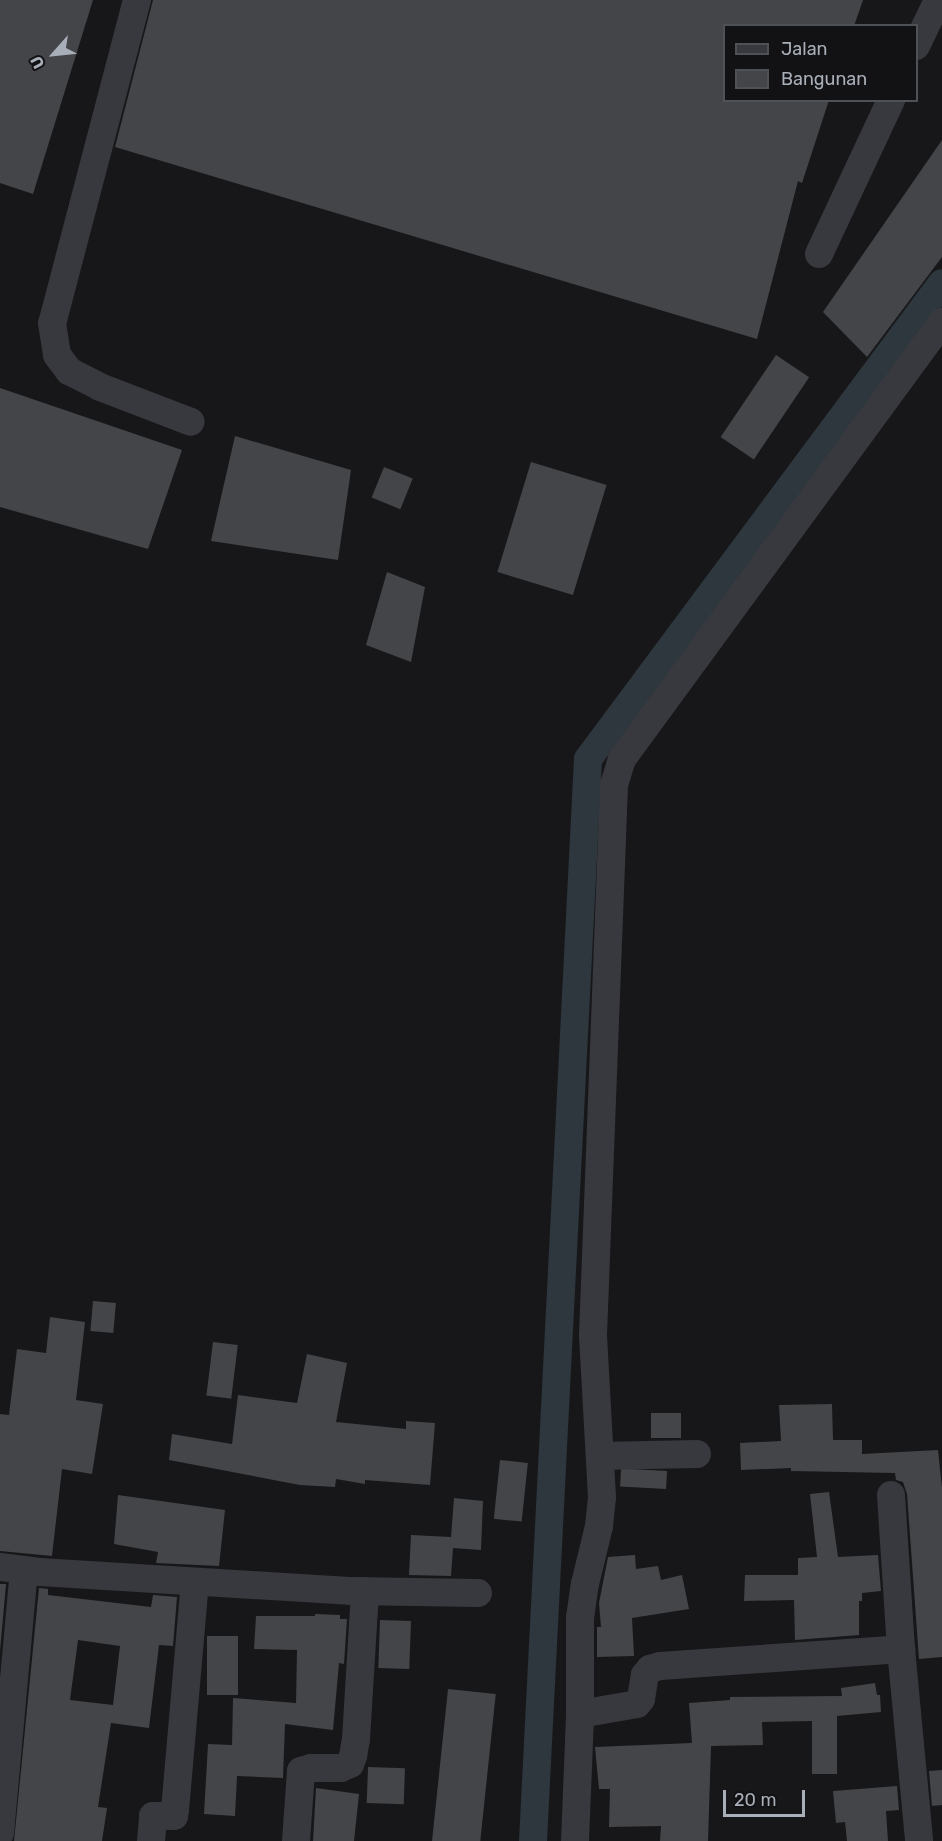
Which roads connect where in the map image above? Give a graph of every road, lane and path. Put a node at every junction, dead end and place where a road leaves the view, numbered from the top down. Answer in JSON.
{"nodes":[{"id":1,"x":137,"y":0,"type":"edge"},
{"id":2,"x":938,"y":0,"type":"edge"},
{"id":3,"x":918,"y":42,"type":"edge"},
{"id":4,"x":890,"y":102,"type":"edge"},
{"id":5,"x":819,"y":254,"type":"dead end"},
{"id":6,"x":942,"y":322,"type":"edge"},
{"id":7,"x":191,"y":422,"type":"dead end"},
{"id":8,"x":697,"y":1454,"type":"dead end"},
{"id":9,"x":600,"y":1456,"type":"junction"},
{"id":10,"x":891,"y":1495,"type":"dead end"},
{"id":11,"x":12,"y":1568,"type":"edge"},
{"id":12,"x":195,"y":1582,"type":"junction"},
{"id":13,"x":365,"y":1591,"type":"junction"},
{"id":14,"x":478,"y":1593,"type":"dead end"},
{"id":15,"x":901,"y":1649,"type":"junction"},
{"id":16,"x":580,"y":1714,"type":"junction"},
{"id":17,"x":0,"y":1833,"type":"edge"},
{"id":18,"x":151,"y":1841,"type":"edge"},
{"id":19,"x":296,"y":1841,"type":"edge"},
{"id":20,"x":575,"y":1841,"type":"edge"},
{"id":21,"x":919,"y":1841,"type":"edge"}],
"edges":[{"from":1,"to":7,"type":"street"},
{"from":2,"to":3,"type":"street"},
{"from":4,"to":5,"type":"street"},
{"from":6,"to":9,"type":"street"},
{"from":8,"to":9,"type":"street"},
{"from":9,"to":16,"type":"street"},
{"from":10,"to":15,"type":"street"},
{"from":11,"to":12,"type":"street"},
{"from":11,"to":17,"type":"street"},
{"from":12,"to":13,"type":"street"},
{"from":12,"to":18,"type":"street"},
{"from":13,"to":14,"type":"street"},
{"from":13,"to":19,"type":"street"},
{"from":15,"to":16,"type":"street"},
{"from":15,"to":21,"type":"street"},
{"from":16,"to":20,"type":"street"}]}
